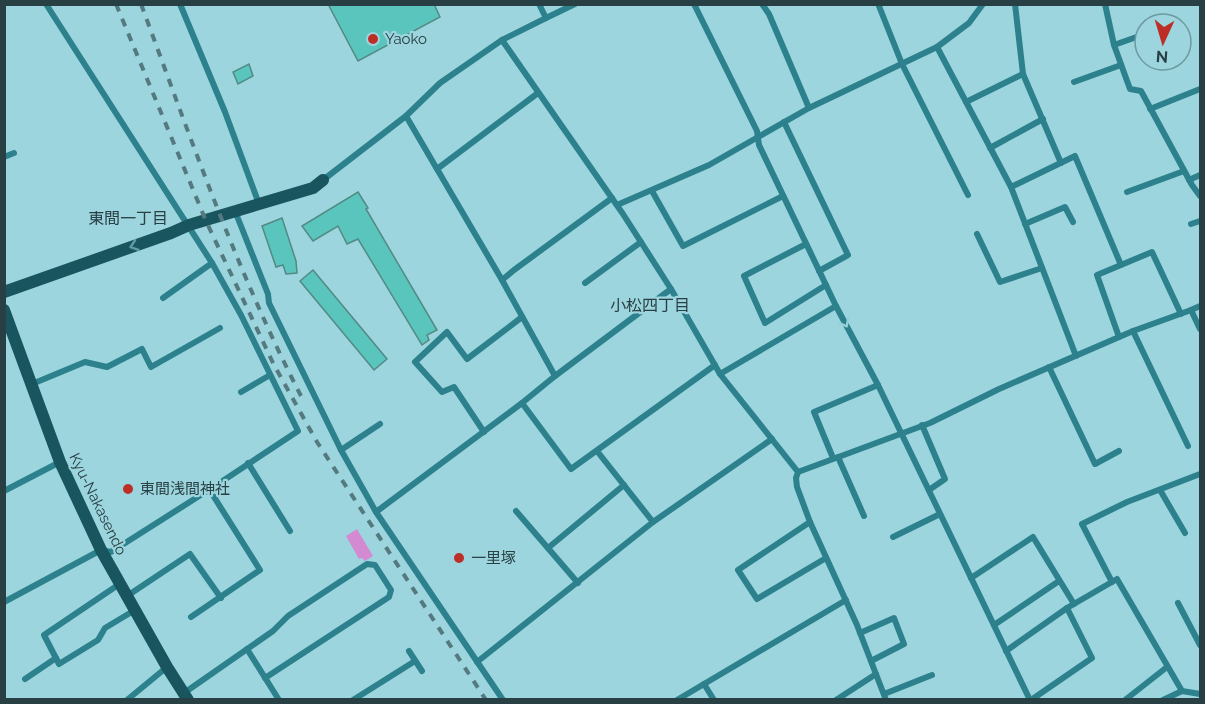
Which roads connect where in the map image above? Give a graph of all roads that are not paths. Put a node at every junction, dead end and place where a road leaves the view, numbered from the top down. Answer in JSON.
{"nodes":[{"id":1,"x":46,"y":4,"type":"edge"},
{"id":2,"x":180,"y":4,"type":"edge"},
{"id":3,"x":539,"y":4,"type":"edge"},
{"id":4,"x":575,"y":4,"type":"edge"},
{"id":5,"x":694,"y":4,"type":"edge"},
{"id":6,"x":762,"y":4,"type":"edge"},
{"id":7,"x":983,"y":4,"type":"edge"},
{"id":8,"x":1015,"y":4,"type":"edge"},
{"id":9,"x":1105,"y":4,"type":"edge"},
{"id":10,"x":879,"y":6,"type":"dead end"},
{"id":11,"x":546,"y":18,"type":"junction"},
{"id":12,"x":1133,"y":38,"type":"edge"},
{"id":13,"x":502,"y":40,"type":"junction"},
{"id":14,"x":1114,"y":45,"type":"junction"},
{"id":15,"x":937,"y":47,"type":"junction"},
{"id":16,"x":902,"y":64,"type":"junction"},
{"id":17,"x":1121,"y":65,"type":"junction"},
{"id":18,"x":1023,"y":74,"type":"junction"},
{"id":19,"x":1074,"y":82,"type":"dead end"},
{"id":20,"x":1200,"y":89,"type":"edge"},
{"id":21,"x":538,"y":93,"type":"junction"},
{"id":22,"x":966,"y":102,"type":"junction"},
{"id":23,"x":809,"y":108,"type":"junction"},
{"id":24,"x":1150,"y":109,"type":"junction"},
{"id":25,"x":406,"y":116,"type":"junction"},
{"id":26,"x":1042,"y":119,"type":"junction"},
{"id":27,"x":784,"y":122,"type":"junction"},
{"id":28,"x":758,"y":138,"type":"junction"},
{"id":29,"x":990,"y":148,"type":"junction"},
{"id":30,"x":14,"y":153,"type":"dead end"},
{"id":31,"x":4,"y":157,"type":"edge"},
{"id":32,"x":1061,"y":163,"type":"junction"},
{"id":33,"x":437,"y":169,"type":"junction"},
{"id":34,"x":1184,"y":171,"type":"junction"},
{"id":35,"x":1200,"y":175,"type":"edge"},
{"id":36,"x":323,"y":180,"type":"joint"},
{"id":37,"x":1189,"y":180,"type":"junction"},
{"id":38,"x":1011,"y":187,"type":"junction"},
{"id":39,"x":652,"y":191,"type":"junction"},
{"id":40,"x":1127,"y":192,"type":"dead end"},
{"id":41,"x":968,"y":195,"type":"dead end"},
{"id":42,"x":783,"y":196,"type":"junction"},
{"id":43,"x":1200,"y":196,"type":"edge"},
{"id":44,"x":612,"y":198,"type":"junction"},
{"id":45,"x":259,"y":204,"type":"junction"},
{"id":46,"x":617,"y":205,"type":"junction"},
{"id":47,"x":235,"y":212,"type":"junction"},
{"id":48,"x":1200,"y":220,"type":"edge"},
{"id":49,"x":1073,"y":222,"type":"dead end"},
{"id":50,"x":1025,"y":224,"type":"junction"},
{"id":51,"x":1191,"y":224,"type":"dead end"},
{"id":52,"x":189,"y":225,"type":"junction"},
{"id":53,"x":977,"y":234,"type":"dead end"},
{"id":54,"x":641,"y":242,"type":"junction"},
{"id":55,"x":806,"y":244,"type":"junction"},
{"id":56,"x":212,"y":262,"type":"junction"},
{"id":57,"x":1121,"y":265,"type":"junction"},
{"id":58,"x":1042,"y":268,"type":"junction"},
{"id":59,"x":819,"y":271,"type":"junction"},
{"id":60,"x":502,"y":280,"type":"junction"},
{"id":61,"x":585,"y":284,"type":"dead end"},
{"id":62,"x":826,"y":285,"type":"junction"},
{"id":63,"x":670,"y":290,"type":"junction"},
{"id":64,"x":4,"y":292,"type":"edge"},
{"id":65,"x":163,"y":298,"type":"dead end"},
{"id":66,"x":836,"y":306,"type":"junction"},
{"id":67,"x":1200,"y":306,"type":"edge"},
{"id":68,"x":4,"y":310,"type":"edge"},
{"id":69,"x":1191,"y":310,"type":"junction"},
{"id":70,"x":1181,"y":314,"type":"junction"},
{"id":71,"x":522,"y":317,"type":"junction"},
{"id":72,"x":220,"y":328,"type":"dead end"},
{"id":73,"x":1200,"y":329,"type":"edge"},
{"id":74,"x":1133,"y":331,"type":"junction"},
{"id":75,"x":1119,"y":337,"type":"junction"},
{"id":76,"x":1076,"y":356,"type":"junction"},
{"id":77,"x":715,"y":365,"type":"junction"},
{"id":78,"x":1049,"y":368,"type":"junction"},
{"id":79,"x":270,"y":375,"type":"junction"},
{"id":80,"x":720,"y":375,"type":"junction"},
{"id":81,"x":555,"y":376,"type":"junction"},
{"id":82,"x":32,"y":384,"type":"junction"},
{"id":83,"x":878,"y":385,"type":"junction"},
{"id":84,"x":241,"y":392,"type":"dead end"},
{"id":85,"x":522,"y":404,"type":"junction"},
{"id":86,"x":380,"y":424,"type":"dead end"},
{"id":87,"x":922,"y":425,"type":"junction"},
{"id":88,"x":484,"y":432,"type":"junction"},
{"id":89,"x":901,"y":433,"type":"junction"},
{"id":90,"x":772,"y":439,"type":"junction"},
{"id":91,"x":1188,"y":446,"type":"dead end"},
{"id":92,"x":341,"y":450,"type":"junction"},
{"id":93,"x":597,"y":451,"type":"junction"},
{"id":94,"x":1119,"y":451,"type":"dead end"},
{"id":95,"x":836,"y":458,"type":"junction"},
{"id":96,"x":60,"y":462,"type":"junction"},
{"id":97,"x":248,"y":463,"type":"junction"},
{"id":98,"x":798,"y":472,"type":"junction"},
{"id":99,"x":1200,"y":474,"type":"edge"},
{"id":100,"x":624,"y":486,"type":"junction"},
{"id":101,"x":209,"y":489,"type":"junction"},
{"id":102,"x":1160,"y":489,"type":"junction"},
{"id":103,"x":929,"y":490,"type":"junction"},
{"id":104,"x":4,"y":491,"type":"edge"},
{"id":105,"x":516,"y":511,"type":"dead end"},
{"id":106,"x":376,"y":512,"type":"junction"},
{"id":107,"x":940,"y":514,"type":"junction"},
{"id":108,"x":864,"y":516,"type":"dead end"},
{"id":109,"x":653,"y":522,"type":"junction"},
{"id":110,"x":810,"y":522,"type":"junction"},
{"id":111,"x":290,"y":531,"type":"dead end"},
{"id":112,"x":1185,"y":534,"type":"dead end"},
{"id":113,"x":893,"y":537,"type":"dead end"},
{"id":114,"x":549,"y":549,"type":"junction"},
{"id":115,"x":101,"y":550,"type":"junction"},
{"id":116,"x":826,"y":558,"type":"junction"},
{"id":117,"x":971,"y":578,"type":"junction"},
{"id":118,"x":1059,"y":581,"type":"junction"},
{"id":119,"x":1112,"y":582,"type":"junction"},
{"id":120,"x":120,"y":583,"type":"junction"},
{"id":121,"x":578,"y":583,"type":"junction"},
{"id":122,"x":127,"y":596,"type":"junction"},
{"id":123,"x":220,"y":598,"type":"junction"},
{"id":124,"x":846,"y":600,"type":"junction"},
{"id":125,"x":4,"y":602,"type":"edge"},
{"id":126,"x":1178,"y":603,"type":"dead end"},
{"id":127,"x":1074,"y":604,"type":"junction"},
{"id":128,"x":1067,"y":608,"type":"junction"},
{"id":129,"x":135,"y":610,"type":"junction"},
{"id":130,"x":191,"y":617,"type":"dead end"},
{"id":131,"x":994,"y":626,"type":"junction"},
{"id":132,"x":860,"y":633,"type":"junction"},
{"id":133,"x":1200,"y":645,"type":"edge"},
{"id":134,"x":247,"y":650,"type":"junction"},
{"id":135,"x":409,"y":651,"type":"dead end"},
{"id":136,"x":1006,"y":651,"type":"junction"},
{"id":137,"x":56,"y":658,"type":"junction"},
{"id":138,"x":416,"y":661,"type":"junction"},
{"id":139,"x":871,"y":661,"type":"junction"},
{"id":140,"x":477,"y":662,"type":"junction"},
{"id":141,"x":1167,"y":666,"type":"junction"},
{"id":142,"x":167,"y":667,"type":"junction"},
{"id":143,"x":422,"y":671,"type":"dead end"},
{"id":144,"x":876,"y":674,"type":"junction"},
{"id":145,"x":932,"y":675,"type":"dead end"},
{"id":146,"x":265,"y":678,"type":"junction"},
{"id":147,"x":25,"y":679,"type":"dead end"},
{"id":148,"x":704,"y":684,"type":"junction"},
{"id":149,"x":1182,"y":691,"type":"junction"},
{"id":150,"x":1200,"y":694,"type":"edge"},
{"id":151,"x":186,"y":696,"type":"edge"},
{"id":152,"x":885,"y":697,"type":"edge"},
{"id":153,"x":127,"y":699,"type":"edge"},
{"id":154,"x":279,"y":699,"type":"edge"},
{"id":155,"x":353,"y":699,"type":"edge"},
{"id":156,"x":503,"y":699,"type":"edge"},
{"id":157,"x":677,"y":699,"type":"edge"},
{"id":158,"x":714,"y":699,"type":"edge"},
{"id":159,"x":836,"y":699,"type":"edge"},
{"id":160,"x":1030,"y":699,"type":"edge"},
{"id":161,"x":1125,"y":699,"type":"edge"},
{"id":162,"x":1167,"y":699,"type":"edge"}],
"edges":[{"from":1,"to":52,"type":"street"},
{"from":2,"to":45,"type":"street"},
{"from":3,"to":11,"type":"street"},
{"from":4,"to":11,"type":"street"},
{"from":5,"to":28,"type":"street"},
{"from":6,"to":23,"type":"street"},
{"from":7,"to":15,"type":"street"},
{"from":8,"to":18,"type":"street"},
{"from":9,"to":14,"type":"street"},
{"from":10,"to":16,"type":"street"},
{"from":11,"to":13,"type":"street"},
{"from":12,"to":14,"type":"street"},
{"from":13,"to":21,"type":"street"},
{"from":13,"to":25,"type":"street"},
{"from":14,"to":17,"type":"street"},
{"from":15,"to":16,"type":"street"},
{"from":15,"to":22,"type":"street"},
{"from":16,"to":23,"type":"street"},
{"from":16,"to":41,"type":"street"},
{"from":17,"to":19,"type":"street"},
{"from":17,"to":24,"type":"street"},
{"from":18,"to":22,"type":"street"},
{"from":18,"to":26,"type":"street"},
{"from":20,"to":24,"type":"street"},
{"from":21,"to":33,"type":"street"},
{"from":21,"to":44,"type":"street"},
{"from":22,"to":29,"type":"street"},
{"from":23,"to":27,"type":"street"},
{"from":24,"to":34,"type":"street"},
{"from":25,"to":33,"type":"street"},
{"from":25,"to":36,"type":"street"},
{"from":26,"to":29,"type":"street"},
{"from":26,"to":32,"type":"street"},
{"from":27,"to":28,"type":"street"},
{"from":27,"to":59,"type":"street"},
{"from":28,"to":39,"type":"street"},
{"from":28,"to":42,"type":"street"},
{"from":29,"to":38,"type":"street"},
{"from":30,"to":31,"type":"street"},
{"from":32,"to":38,"type":"street"},
{"from":32,"to":57,"type":"street"},
{"from":33,"to":60,"type":"street"},
{"from":34,"to":37,"type":"street"},
{"from":34,"to":40,"type":"street"},
{"from":35,"to":37,"type":"street"},
{"from":36,"to":45,"type":"main road"},
{"from":37,"to":43,"type":"street"},
{"from":38,"to":50,"type":"street"},
{"from":39,"to":42,"type":"street"},
{"from":39,"to":46,"type":"street"},
{"from":42,"to":55,"type":"street"},
{"from":44,"to":46,"type":"street"},
{"from":44,"to":60,"type":"street"},
{"from":45,"to":47,"type":"main road"},
{"from":46,"to":54,"type":"street"},
{"from":47,"to":52,"type":"main road"},
{"from":47,"to":92,"type":"street"},
{"from":48,"to":51,"type":"street"},
{"from":49,"to":50,"type":"street"},
{"from":50,"to":58,"type":"street"},
{"from":52,"to":56,"type":"street"},
{"from":52,"to":64,"type":"main road","one_way":true},
{"from":53,"to":58,"type":"street"},
{"from":54,"to":61,"type":"street"},
{"from":54,"to":63,"type":"street"},
{"from":55,"to":59,"type":"street"},
{"from":55,"to":62,"type":"street"},
{"from":56,"to":65,"type":"street"},
{"from":56,"to":79,"type":"street"},
{"from":57,"to":70,"type":"street"},
{"from":57,"to":75,"type":"street"},
{"from":58,"to":76,"type":"street"},
{"from":59,"to":62,"type":"street"},
{"from":60,"to":71,"type":"street"},
{"from":62,"to":66,"type":"street"},
{"from":63,"to":77,"type":"street"},
{"from":63,"to":81,"type":"street"},
{"from":66,"to":80,"type":"street"},
{"from":66,"to":83,"type":"street","one_way":true},
{"from":67,"to":69,"type":"street"},
{"from":68,"to":82,"type":"main road","name":"Kyu-Nakasendo"},
{"from":69,"to":70,"type":"street"},
{"from":69,"to":73,"type":"street"},
{"from":70,"to":74,"type":"street"},
{"from":71,"to":81,"type":"street"},
{"from":71,"to":88,"type":"street"},
{"from":72,"to":82,"type":"street"},
{"from":74,"to":75,"type":"street"},
{"from":74,"to":91,"type":"street"},
{"from":75,"to":76,"type":"street"},
{"from":76,"to":78,"type":"street"},
{"from":77,"to":80,"type":"street"},
{"from":77,"to":93,"type":"street"},
{"from":78,"to":87,"type":"street"},
{"from":78,"to":94,"type":"street"},
{"from":79,"to":84,"type":"street"},
{"from":79,"to":97,"type":"street"},
{"from":80,"to":90,"type":"street"},
{"from":81,"to":85,"type":"street"},
{"from":82,"to":96,"type":"main road","name":"Kyu-Nakasendo"},
{"from":83,"to":89,"type":"street"},
{"from":83,"to":95,"type":"street"},
{"from":85,"to":88,"type":"street"},
{"from":85,"to":93,"type":"street"},
{"from":86,"to":92,"type":"street"},
{"from":87,"to":89,"type":"street"},
{"from":87,"to":103,"type":"street"},
{"from":88,"to":106,"type":"street"},
{"from":89,"to":95,"type":"street"},
{"from":89,"to":103,"type":"street"},
{"from":90,"to":98,"type":"street"},
{"from":90,"to":109,"type":"street"},
{"from":92,"to":106,"type":"street"},
{"from":93,"to":100,"type":"street"},
{"from":95,"to":98,"type":"street"},
{"from":95,"to":108,"type":"street"},
{"from":96,"to":104,"type":"street"},
{"from":96,"to":115,"type":"main road","name":"Kyu-Nakasendo"},
{"from":97,"to":101,"type":"street"},
{"from":97,"to":111,"type":"street"},
{"from":98,"to":110,"type":"street"},
{"from":99,"to":102,"type":"street"},
{"from":100,"to":109,"type":"street"},
{"from":100,"to":114,"type":"street"},
{"from":101,"to":115,"type":"street"},
{"from":101,"to":123,"type":"street"},
{"from":102,"to":112,"type":"street"},
{"from":102,"to":119,"type":"street"},
{"from":103,"to":107,"type":"street"},
{"from":105,"to":114,"type":"street"},
{"from":106,"to":140,"type":"street"},
{"from":107,"to":113,"type":"street"},
{"from":107,"to":117,"type":"street"},
{"from":109,"to":121,"type":"street"},
{"from":110,"to":116,"type":"street"},
{"from":110,"to":116,"type":"street"},
{"from":114,"to":121,"type":"street"},
{"from":115,"to":120,"type":"main road","name":"Kyu-Nakasendo"},
{"from":115,"to":125,"type":"street"},
{"from":116,"to":124,"type":"street"},
{"from":117,"to":118,"type":"street"},
{"from":117,"to":131,"type":"street"},
{"from":118,"to":127,"type":"street"},
{"from":118,"to":131,"type":"street"},
{"from":119,"to":127,"type":"street"},
{"from":119,"to":141,"type":"street"},
{"from":120,"to":122,"type":"main road","name":"Kyu-Nakasendo"},
{"from":120,"to":137,"type":"street"},
{"from":121,"to":140,"type":"street"},
{"from":122,"to":123,"type":"street"},
{"from":122,"to":129,"type":"main road","name":"Kyu-Nakasendo"},
{"from":123,"to":130,"type":"street"},
{"from":124,"to":132,"type":"street"},
{"from":124,"to":148,"type":"street"},
{"from":126,"to":133,"type":"street"},
{"from":127,"to":128,"type":"street"},
{"from":128,"to":136,"type":"street"},
{"from":128,"to":160,"type":"street"},
{"from":129,"to":137,"type":"street"},
{"from":129,"to":142,"type":"main road","name":"Kyu-Nakasendo"},
{"from":131,"to":136,"type":"street"},
{"from":132,"to":139,"type":"street"},
{"from":132,"to":139,"type":"street"},
{"from":134,"to":146,"type":"street"},
{"from":134,"to":146,"type":"street"},
{"from":134,"to":151,"type":"street"},
{"from":135,"to":138,"type":"street"},
{"from":136,"to":160,"type":"street"},
{"from":137,"to":147,"type":"street"},
{"from":138,"to":143,"type":"street"},
{"from":138,"to":155,"type":"street"},
{"from":139,"to":144,"type":"street"},
{"from":140,"to":156,"type":"street"},
{"from":141,"to":149,"type":"street"},
{"from":141,"to":161,"type":"street"},
{"from":142,"to":151,"type":"main road","name":"Kyu-Nakasendo"},
{"from":142,"to":153,"type":"street"},
{"from":144,"to":152,"type":"street"},
{"from":144,"to":159,"type":"street"},
{"from":145,"to":152,"type":"street"},
{"from":146,"to":154,"type":"street"},
{"from":148,"to":157,"type":"street"},
{"from":148,"to":158,"type":"street"},
{"from":149,"to":150,"type":"street"},
{"from":149,"to":162,"type":"street"}]}
